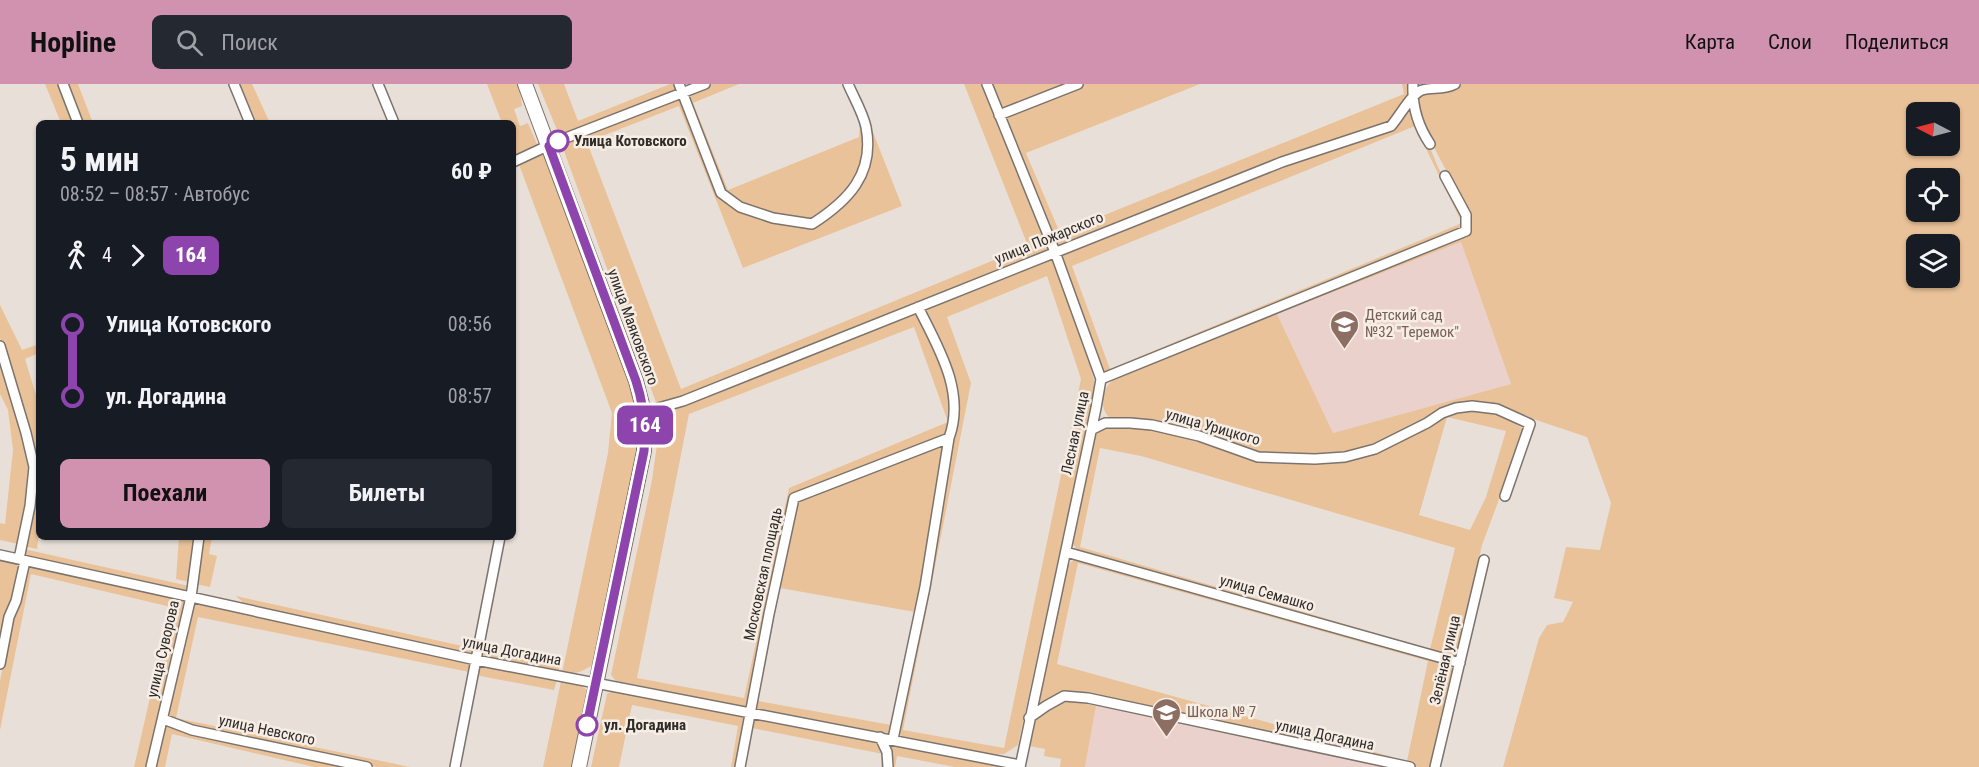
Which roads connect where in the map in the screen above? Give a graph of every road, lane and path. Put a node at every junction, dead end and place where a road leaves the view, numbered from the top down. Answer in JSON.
{"nodes":[{"id":1,"x":63,"y":84,"type":"edge"},
{"id":2,"x":234,"y":84,"type":"edge"},
{"id":3,"x":378,"y":84,"type":"edge"},
{"id":4,"x":525,"y":84,"type":"edge"},
{"id":5,"x":705,"y":84,"type":"edge"},
{"id":6,"x":848,"y":84,"type":"edge"},
{"id":7,"x":987,"y":84,"type":"edge"},
{"id":8,"x":1078,"y":84,"type":"edge"},
{"id":9,"x":1413,"y":84,"type":"edge"},
{"id":10,"x":1455,"y":84,"type":"edge"},
{"id":11,"x":681,"y":88,"type":"edge"},
{"id":12,"x":1412,"y":96,"type":"junction"},
{"id":13,"x":999,"y":115,"type":"junction"},
{"id":14,"x":77,"y":120,"type":"edge"},
{"id":15,"x":249,"y":120,"type":"edge"},
{"id":16,"x":393,"y":120,"type":"edge"},
{"id":17,"x":1430,"y":144,"type":"dead end"},
{"id":18,"x":549,"y":146,"type":"junction"},
{"id":19,"x":516,"y":161,"type":"edge"},
{"id":20,"x":1445,"y":176,"type":"dead end"},
{"id":21,"x":1055,"y":252,"type":"junction"},
{"id":22,"x":918,"y":307,"type":"junction"},
{"id":23,"x":0,"y":346,"type":"edge"},
{"id":24,"x":1101,"y":379,"type":"junction"},
{"id":25,"x":1096,"y":408,"type":"junction"},
{"id":26,"x":644,"y":412,"type":"junction"},
{"id":27,"x":1105,"y":423,"type":"junction"},
{"id":28,"x":1091,"y":430,"type":"junction"},
{"id":29,"x":949,"y":438,"type":"junction"},
{"id":30,"x":1505,"y":496,"type":"dead end"},
{"id":31,"x":199,"y":540,"type":"edge"},
{"id":32,"x":499,"y":540,"type":"edge"},
{"id":33,"x":1066,"y":552,"type":"junction"},
{"id":34,"x":0,"y":555,"type":"edge"},
{"id":35,"x":22,"y":560,"type":"junction"},
{"id":36,"x":1484,"y":560,"type":"dead end"},
{"id":37,"x":191,"y":597,"type":"junction"},
{"id":38,"x":476,"y":660,"type":"junction"},
{"id":39,"x":1460,"y":663,"type":"junction"},
{"id":40,"x":0,"y":664,"type":"edge"},
{"id":41,"x":596,"y":682,"type":"junction"},
{"id":42,"x":749,"y":713,"type":"junction"},
{"id":43,"x":1029,"y":718,"type":"junction"},
{"id":44,"x":163,"y":719,"type":"junction"},
{"id":45,"x":880,"y":737,"type":"junction"},
{"id":46,"x":893,"y":740,"type":"junction"},
{"id":47,"x":1020,"y":766,"type":"edge"},
{"id":48,"x":151,"y":767,"type":"edge"},
{"id":49,"x":367,"y":767,"type":"edge"},
{"id":50,"x":455,"y":767,"type":"edge"},
{"id":51,"x":579,"y":767,"type":"edge"},
{"id":52,"x":740,"y":767,"type":"edge"},
{"id":53,"x":888,"y":767,"type":"edge"},
{"id":54,"x":1410,"y":767,"type":"edge"},
{"id":55,"x":1435,"y":767,"type":"edge"}],
"edges":[{"from":1,"to":14,"type":"street"},
{"from":2,"to":15,"type":"street"},
{"from":3,"to":16,"type":"street"},
{"from":4,"to":18,"type":"main road","name":"улица Маяковского"},
{"from":5,"to":11,"type":"street"},
{"from":6,"to":11,"type":"street"},
{"from":7,"to":13,"type":"street","name":"Лесная улица"},
{"from":8,"to":13,"type":"street"},
{"from":9,"to":12,"type":"street"},
{"from":10,"to":12,"type":"street"},
{"from":11,"to":18,"type":"street"},
{"from":12,"to":17,"type":"street"},
{"from":12,"to":21,"type":"street","name":"улица Пожарского"},
{"from":13,"to":21,"type":"street","name":"Лесная улица"},
{"from":18,"to":19,"type":"street"},
{"from":18,"to":26,"type":"main road","name":"улица Маяковского"},
{"from":20,"to":24,"type":"street"},
{"from":21,"to":22,"type":"street","name":"улица Пожарского"},
{"from":21,"to":24,"type":"street","name":"Лесная улица"},
{"from":22,"to":26,"type":"street","name":"улица Пожарского"},
{"from":22,"to":29,"type":"street"},
{"from":23,"to":35,"type":"street"},
{"from":24,"to":25,"type":"street","name":"Лесная улица"},
{"from":25,"to":27,"type":"street"},
{"from":25,"to":28,"type":"street","name":"Лесная улица"},
{"from":26,"to":41,"type":"main road","name":"улица Маяковского"},
{"from":27,"to":28,"type":"street","name":"улица Урицкого"},
{"from":27,"to":30,"type":"street","name":"улица Урицкого"},
{"from":28,"to":33,"type":"street","name":"Лесная улица"},
{"from":29,"to":42,"type":"street","name":"Московская площадь"},
{"from":29,"to":46,"type":"street"},
{"from":31,"to":37,"type":"street","name":"улица Суворова"},
{"from":32,"to":38,"type":"street"},
{"from":33,"to":39,"type":"street","name":"улица Семашко"},
{"from":33,"to":43,"type":"street","name":"Лесная улица"},
{"from":34,"to":35,"type":"street","name":"улица Догадина"},
{"from":35,"to":37,"type":"street","name":"улица Догадина"},
{"from":35,"to":40,"type":"street"},
{"from":36,"to":39,"type":"street","name":"Зелёная улица"},
{"from":37,"to":38,"type":"street","name":"улица Догадина"},
{"from":37,"to":44,"type":"street","name":"улица Суворова"},
{"from":38,"to":41,"type":"street","name":"улица Догадина"},
{"from":38,"to":50,"type":"street"},
{"from":39,"to":55,"type":"street","name":"Зелёная улица"},
{"from":41,"to":42,"type":"street","name":"улица Догадина"},
{"from":41,"to":51,"type":"main road","name":"улица Маяковского"},
{"from":42,"to":45,"type":"street","name":"улица Догадина"},
{"from":42,"to":52,"type":"street"},
{"from":43,"to":47,"type":"street","name":"Лесная улица"},
{"from":43,"to":54,"type":"street","name":"улица Догадина"},
{"from":44,"to":48,"type":"street","name":"улица Суворова"},
{"from":44,"to":49,"type":"street","name":"улица Невского"},
{"from":45,"to":46,"type":"street","name":"улица Догадина"},
{"from":45,"to":53,"type":"street"},
{"from":46,"to":47,"type":"street","name":"улица Догадина"}]}
